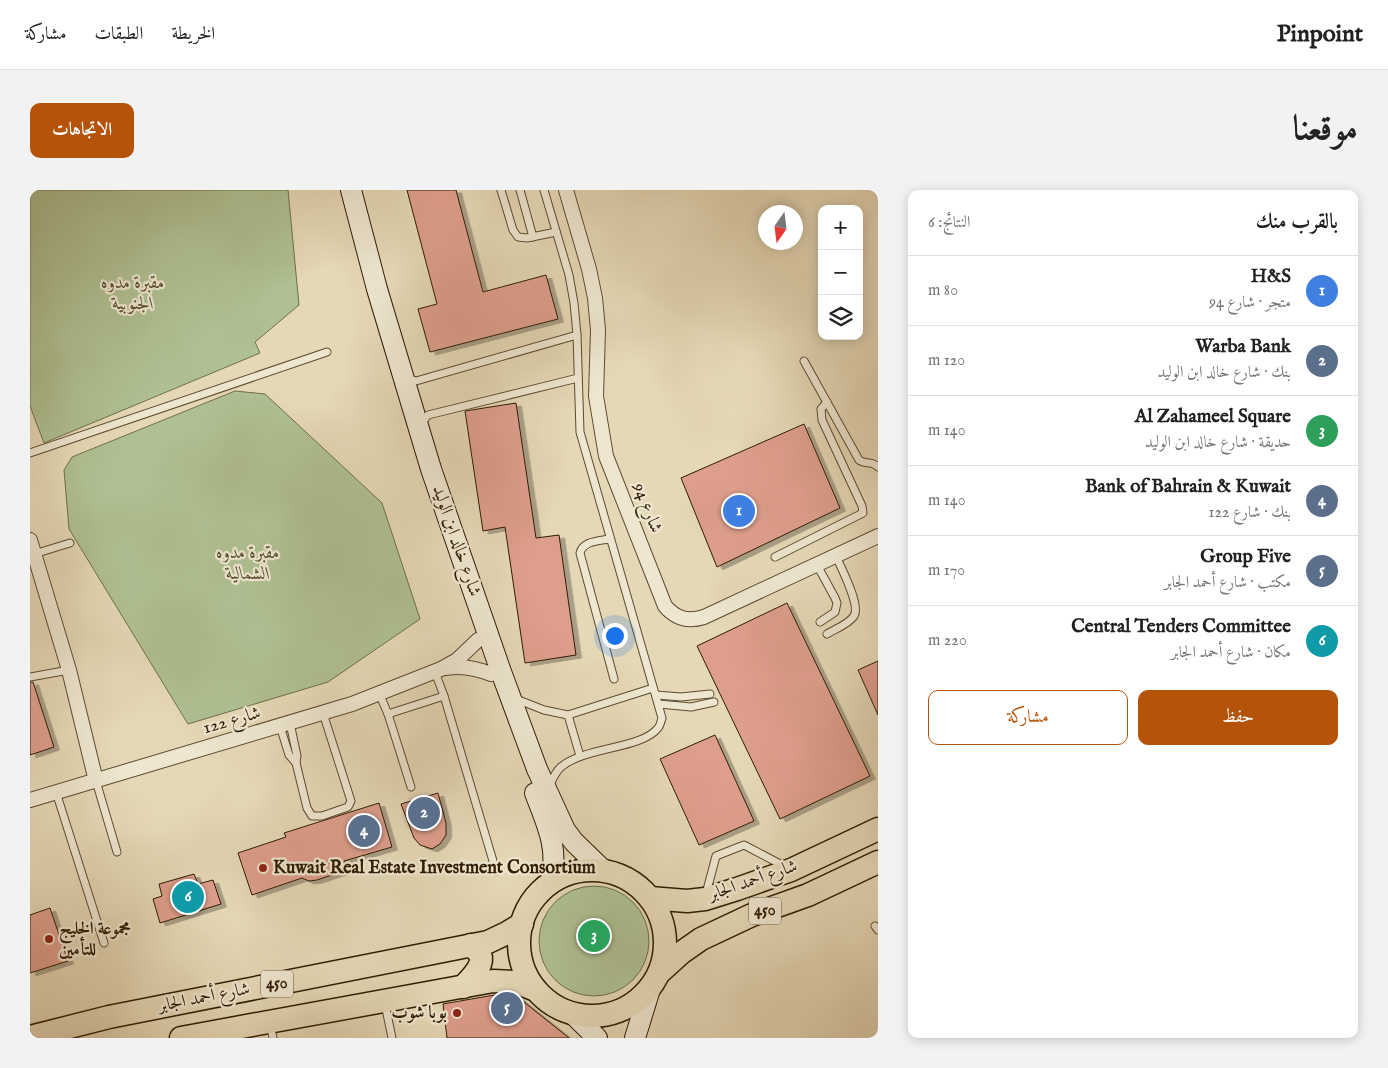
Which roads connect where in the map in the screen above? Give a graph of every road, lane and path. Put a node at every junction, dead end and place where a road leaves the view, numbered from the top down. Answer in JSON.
{"nodes":[{"id":1,"x":338,"y":190,"type":"edge"},
{"id":2,"x":351,"y":190,"type":"edge"},
{"id":3,"x":500,"y":190,"type":"edge"},
{"id":4,"x":520,"y":190,"type":"edge"},
{"id":5,"x":544,"y":190,"type":"edge"},
{"id":6,"x":566,"y":190,"type":"edge"},
{"id":7,"x":556,"y":232,"type":"junction"},
{"id":8,"x":533,"y":237,"type":"junction"},
{"id":9,"x":577,"y":335,"type":"junction"},
{"id":10,"x":326,"y":352,"type":"dead end"},
{"id":11,"x":804,"y":360,"type":"dead end"},
{"id":12,"x":404,"y":378,"type":"junction"},
{"id":13,"x":578,"y":378,"type":"junction"},
{"id":14,"x":827,"y":402,"type":"junction"},
{"id":15,"x":419,"y":427,"type":"junction"},
{"id":16,"x":30,"y":452,"type":"edge"},
{"id":17,"x":878,"y":467,"type":"edge"},
{"id":18,"x":878,"y":536,"type":"edge"},
{"id":19,"x":610,"y":539,"type":"junction"},
{"id":20,"x":30,"y":540,"type":"edge"},
{"id":21,"x":70,"y":543,"type":"dead end"},
{"id":22,"x":34,"y":554,"type":"junction"},
{"id":23,"x":836,"y":556,"type":"junction"},
{"id":24,"x":775,"y":557,"type":"dead end"},
{"id":25,"x":817,"y":565,"type":"junction"},
{"id":26,"x":820,"y":622,"type":"dead end"},
{"id":27,"x":827,"y":634,"type":"dead end"},
{"id":28,"x":478,"y":640,"type":"junction"},
{"id":29,"x":69,"y":670,"type":"junction"},
{"id":30,"x":438,"y":670,"type":"junction"},
{"id":31,"x":491,"y":674,"type":"junction"},
{"id":32,"x":30,"y":677,"type":"edge"},
{"id":33,"x":614,"y":679,"type":"dead end"},
{"id":34,"x":655,"y":691,"type":"junction"},
{"id":35,"x":379,"y":693,"type":"junction"},
{"id":36,"x":710,"y":694,"type":"dead end"},
{"id":37,"x":444,"y":696,"type":"junction"},
{"id":38,"x":510,"y":696,"type":"junction"},
{"id":39,"x":714,"y":702,"type":"dead end"},
{"id":40,"x":659,"y":704,"type":"junction"},
{"id":41,"x":323,"y":713,"type":"junction"},
{"id":42,"x":388,"y":714,"type":"junction"},
{"id":43,"x":568,"y":715,"type":"junction"},
{"id":44,"x":285,"y":725,"type":"junction"},
{"id":45,"x":580,"y":756,"type":"junction"},
{"id":46,"x":96,"y":781,"type":"junction"},
{"id":47,"x":411,"y":786,"type":"dead end"},
{"id":48,"x":56,"y":792,"type":"junction"},
{"id":49,"x":548,"y":792,"type":"junction"},
{"id":50,"x":30,"y":800,"type":"edge"},
{"id":51,"x":878,"y":829,"type":"edge"},
{"id":52,"x":117,"y":852,"type":"dead end"},
{"id":53,"x":878,"y":862,"type":"edge"},
{"id":54,"x":791,"y":870,"type":"junction"},
{"id":55,"x":496,"y":871,"type":"dead end"},
{"id":56,"x":605,"y":872,"type":"junction"},
{"id":57,"x":551,"y":883,"type":"junction"},
{"id":58,"x":737,"y":889,"type":"junction"},
{"id":59,"x":650,"y":898,"type":"junction"},
{"id":60,"x":705,"y":899,"type":"junction"},
{"id":61,"x":752,"y":915,"type":"junction"},
{"id":62,"x":522,"y":924,"type":"junction"},
{"id":63,"x":104,"y":943,"type":"dead end"},
{"id":64,"x":471,"y":945,"type":"junction"},
{"id":65,"x":655,"y":981,"type":"junction"},
{"id":66,"x":463,"y":987,"type":"junction"},
{"id":67,"x":536,"y":990,"type":"junction"},
{"id":68,"x":384,"y":1001,"type":"junction"},
{"id":69,"x":573,"y":1014,"type":"junction"},
{"id":70,"x":271,"y":1030,"type":"edge"},
{"id":71,"x":30,"y":1037,"type":"edge"},
{"id":72,"x":181,"y":1038,"type":"edge"},
{"id":73,"x":392,"y":1038,"type":"edge"},
{"id":74,"x":596,"y":1038,"type":"edge"},
{"id":75,"x":636,"y":1038,"type":"edge"}],
"edges":[{"from":1,"to":28,"type":"main road","name":"شارع خالد ابن الوليد"},
{"from":2,"to":12,"type":"main road","name":"شارع خالد ابن الوليد"},
{"from":3,"to":8,"type":"lane"},
{"from":4,"to":8,"type":"lane"},
{"from":5,"to":7,"type":"lane"},
{"from":6,"to":25,"type":"street","name":"شارع 94"},
{"from":7,"to":8,"type":"lane"},
{"from":7,"to":9,"type":"lane"},
{"from":9,"to":12,"type":"lane"},
{"from":9,"to":13,"type":"lane"},
{"from":10,"to":16,"type":"lane"},
{"from":11,"to":14,"type":"lane"},
{"from":12,"to":15,"type":"main road","name":"شارع خالد ابن الوليد"},
{"from":13,"to":15,"type":"lane"},
{"from":13,"to":19,"type":"lane"},
{"from":14,"to":17,"type":"lane"},
{"from":14,"to":24,"type":"lane"},
{"from":15,"to":38,"type":"main road","name":"شارع خالد ابن الوليد"},
{"from":18,"to":23,"type":"street","name":"شارع 94"},
{"from":19,"to":33,"type":"lane"},
{"from":19,"to":34,"type":"lane"},
{"from":20,"to":22,"type":"street"},
{"from":21,"to":22,"type":"lane"},
{"from":22,"to":29,"type":"street"},
{"from":23,"to":25,"type":"street","name":"شارع 94"},
{"from":23,"to":27,"type":"lane"},
{"from":25,"to":26,"type":"lane"},
{"from":28,"to":30,"type":"street","name":"شارع 122"},
{"from":28,"to":31,"type":"main road","name":"شارع خالد ابن الوليد"},
{"from":29,"to":32,"type":"lane"},
{"from":29,"to":46,"type":"street"},
{"from":30,"to":31,"type":"street","name":"شارع 122"},
{"from":30,"to":35,"type":"street","name":"شارع 122"},
{"from":30,"to":37,"type":"lane"},
{"from":31,"to":57,"type":"main road","name":"شارع خالد ابن الوليد"},
{"from":34,"to":36,"type":"lane"},
{"from":34,"to":40,"type":"lane"},
{"from":34,"to":43,"type":"lane"},
{"from":35,"to":41,"type":"street","name":"شارع 122"},
{"from":35,"to":42,"type":"lane"},
{"from":37,"to":42,"type":"lane"},
{"from":37,"to":55,"type":"lane"},
{"from":38,"to":43,"type":"lane"},
{"from":38,"to":49,"type":"main road","name":"شارع خالد ابن الوليد"},
{"from":39,"to":40,"type":"lane"},
{"from":40,"to":45,"type":"lane"},
{"from":41,"to":44,"type":"street","name":"شارع 122"},
{"from":41,"to":44,"type":"lane"},
{"from":42,"to":47,"type":"lane"},
{"from":43,"to":45,"type":"lane"},
{"from":44,"to":46,"type":"street","name":"شارع 122"},
{"from":45,"to":49,"type":"lane"},
{"from":46,"to":48,"type":"street","name":"شارع 122"},
{"from":46,"to":52,"type":"lane"},
{"from":48,"to":50,"type":"street","name":"شارع 122"},
{"from":48,"to":63,"type":"lane"},
{"from":49,"to":56,"type":"main road","name":"شارع خالد ابن الوليد"},
{"from":51,"to":54,"type":"main road","name":"شارع أحمد الجابر","number":"450"},
{"from":53,"to":61,"type":"main road","name":"شارع أحمد الجابر","number":"450"},
{"from":54,"to":58,"type":"main road","name":"شارع أحمد الجابر","number":"450"},
{"from":54,"to":60,"type":"lane"},
{"from":56,"to":57,"type":"main road","number":"450"},
{"from":56,"to":59,"type":"main road","number":"450"},
{"from":57,"to":62,"type":"main road","number":"450"},
{"from":58,"to":60,"type":"main road","name":"شارع أحمد الجابر","number":"450"},
{"from":58,"to":61,"type":"main road"},
{"from":59,"to":60,"type":"main road","name":"شارع أحمد الجابر","number":"450"},
{"from":59,"to":65,"type":"main road","number":"450"},
{"from":61,"to":65,"type":"main road","name":"شارع أحمد الجابر","number":"450"},
{"from":62,"to":64,"type":"main road","name":"شارع أحمد الجابر","number":"450"},
{"from":62,"to":67,"type":"main road","number":"450"},
{"from":64,"to":66,"type":"main road"},
{"from":64,"to":71,"type":"main road","name":"شارع أحمد الجابر","number":"450"},
{"from":65,"to":69,"type":"main road","number":"450"},
{"from":65,"to":75,"type":"main road"},
{"from":66,"to":67,"type":"main road","name":"شارع أحمد الجابر","number":"450"},
{"from":66,"to":68,"type":"main road","name":"شارع أحمد الجابر","number":"450"},
{"from":67,"to":69,"type":"main road","number":"450"},
{"from":68,"to":70,"type":"main road","name":"شارع أحمد الجابر","number":"450"},
{"from":68,"to":73,"type":"lane"},
{"from":69,"to":74,"type":"main road"},
{"from":70,"to":72,"type":"main road","name":"شارع أحمد الجابر","number":"450"}]}
